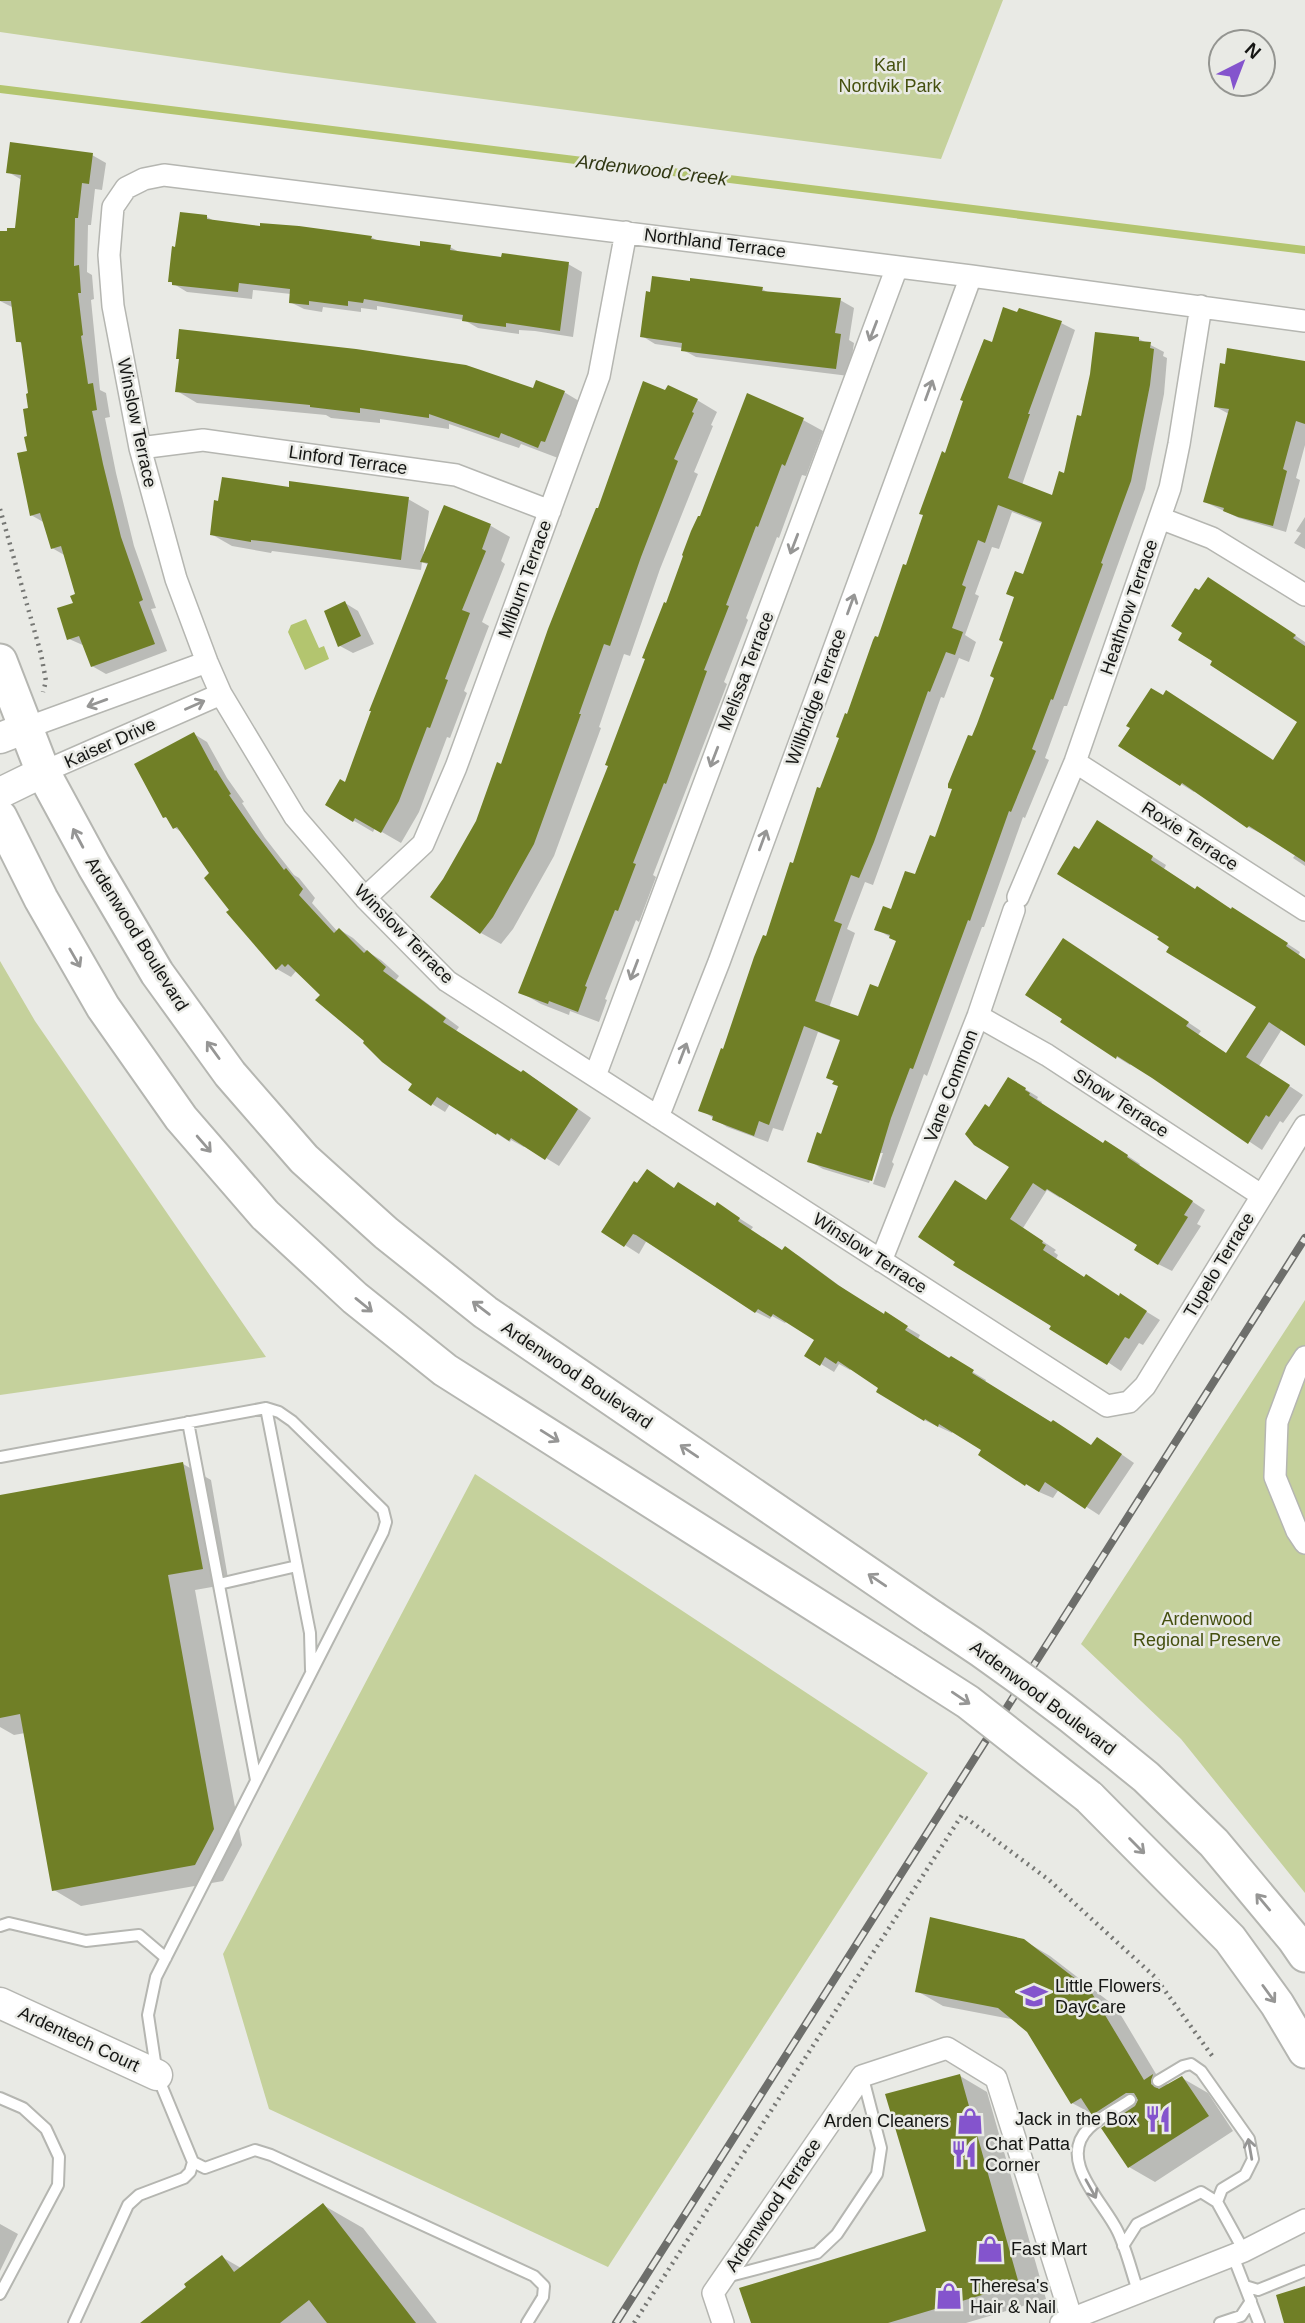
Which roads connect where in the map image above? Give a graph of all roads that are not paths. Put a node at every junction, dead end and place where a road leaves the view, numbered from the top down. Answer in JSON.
{"nodes":[{"id":1,"x":127,"y":188,"type":"joint"},
{"id":2,"x":626,"y":232,"type":"junction"},
{"id":3,"x":897,"y":267,"type":"junction"},
{"id":4,"x":971,"y":276,"type":"junction"},
{"id":5,"x":1201,"y":306,"type":"junction"},
{"id":6,"x":1305,"y":321,"type":"edge"},
{"id":7,"x":140,"y":448,"type":"junction"},
{"id":8,"x":550,"y":510,"type":"junction"},
{"id":9,"x":1160,"y":519,"type":"junction"},
{"id":10,"x":1305,"y":595,"type":"edge"},
{"id":11,"x":0,"y":661,"type":"edge"},
{"id":12,"x":206,"y":662,"type":"junction"},
{"id":13,"x":221,"y":694,"type":"junction"},
{"id":14,"x":13,"y":733,"type":"edge"},
{"id":15,"x":1075,"y":762,"type":"junction"},
{"id":16,"x":43,"y":772,"type":"junction"},
{"id":17,"x":0,"y":793,"type":"edge"},
{"id":18,"x":0,"y":817,"type":"edge"},
{"id":19,"x":365,"y":898,"type":"junction"},
{"id":20,"x":1016,"y":903,"type":"joint"},
{"id":21,"x":1305,"y":910,"type":"edge"},
{"id":22,"x":978,"y":1016,"type":"junction"},
{"id":23,"x":594,"y":1076,"type":"junction"},
{"id":24,"x":659,"y":1117,"type":"junction"},
{"id":25,"x":1305,"y":1126,"type":"edge"},
{"id":26,"x":1261,"y":1195,"type":"junction"},
{"id":27,"x":881,"y":1261,"type":"junction"},
{"id":28,"x":1305,"y":1357,"type":"edge"},
{"id":29,"x":1129,"y":1402,"type":"joint"},
{"id":30,"x":266,"y":1408,"type":"junction"},
{"id":31,"x":188,"y":1422,"type":"junction"},
{"id":32,"x":0,"y":1457,"type":"edge"},
{"id":33,"x":1305,"y":1543,"type":"edge"},
{"id":34,"x":297,"y":1566,"type":"junction"},
{"id":35,"x":219,"y":1584,"type":"junction"},
{"id":36,"x":312,"y":1672,"type":"junction"},
{"id":37,"x":256,"y":1780,"type":"junction"},
{"id":38,"x":0,"y":1926,"type":"edge"},
{"id":39,"x":1305,"y":1955,"type":"edge"},
{"id":40,"x":166,"y":1958,"type":"junction"},
{"id":41,"x":0,"y":2003,"type":"edge"},
{"id":42,"x":1305,"y":2051,"type":"edge"},
{"id":43,"x":157,"y":2075,"type":"junction"},
{"id":44,"x":862,"y":2076,"type":"junction"},
{"id":45,"x":1158,"y":2081,"type":"dead end"},
{"id":46,"x":0,"y":2098,"type":"edge"},
{"id":47,"x":1129,"y":2100,"type":"dead end"},
{"id":48,"x":193,"y":2162,"type":"junction"},
{"id":49,"x":1217,"y":2202,"type":"junction"},
{"id":50,"x":1305,"y":2220,"type":"edge"},
{"id":51,"x":1123,"y":2246,"type":"junction"},
{"id":52,"x":1239,"y":2254,"type":"junction"},
{"id":53,"x":1305,"y":2271,"type":"edge"},
{"id":54,"x":724,"y":2278,"type":"junction"},
{"id":55,"x":1245,"y":2286,"type":"junction"},
{"id":56,"x":0,"y":2294,"type":"edge"},
{"id":57,"x":1139,"y":2294,"type":"junction"},
{"id":58,"x":1251,"y":2301,"type":"junction"},
{"id":59,"x":1067,"y":2322,"type":"edge"},
{"id":60,"x":74,"y":2323,"type":"edge"},
{"id":61,"x":527,"y":2323,"type":"edge"},
{"id":62,"x":723,"y":2323,"type":"edge"},
{"id":63,"x":1220,"y":2323,"type":"edge"},
{"id":64,"x":1259,"y":2323,"type":"edge"}],
"edges":[{"from":1,"to":2,"type":"street","name":"Northland Terrace"},
{"from":1,"to":7,"type":"street","name":"Winslow Terrace"},
{"from":2,"to":3,"type":"street","name":"Northland Terrace"},
{"from":2,"to":8,"type":"street","name":"Milburn Terrace"},
{"from":3,"to":4,"type":"street","name":"Northland Terrace"},
{"from":3,"to":23,"type":"street","name":"Melissa Terrace","one_way":true},
{"from":4,"to":5,"type":"street","name":"Northland Terrace"},
{"from":24,"to":4,"type":"street","name":"Willbridge Terrace","one_way":true},
{"from":5,"to":6,"type":"street","name":"Northland Terrace"},
{"from":5,"to":9,"type":"street","name":"Heathrow Terrace"},
{"from":7,"to":8,"type":"street","name":"Linford Terrace"},
{"from":7,"to":12,"type":"street","name":"Winslow Terrace"},
{"from":8,"to":19,"type":"street","name":"Milburn Terrace"},
{"from":9,"to":10,"type":"street"},
{"from":9,"to":15,"type":"street","name":"Heathrow Terrace"},
{"from":11,"to":14,"type":"main road","name":"Ardenwood Boulevard"},
{"from":12,"to":13,"type":"street","name":"Winslow Terrace"},
{"from":12,"to":14,"type":"street","one_way":true},
{"from":16,"to":13,"type":"street","name":"Kaiser Drive","one_way":true},
{"from":13,"to":19,"type":"street","name":"Winslow Terrace"},
{"from":14,"to":16,"type":"main road","name":"Ardenwood Boulevard"},
{"from":15,"to":20,"type":"street","name":"Heathrow Terrace"},
{"from":15,"to":21,"type":"street","name":"Roxie Terrace"},
{"from":16,"to":17,"type":"street","name":"Kaiser Drive"},
{"from":39,"to":16,"type":"main road","name":"Ardenwood Boulevard","one_way":true,"bridge":true},
{"from":18,"to":42,"type":"main road","one_way":true,"bridge":true},
{"from":19,"to":23,"type":"street","name":"Winslow Terrace"},
{"from":20,"to":22,"type":"street","name":"Vane Common"},
{"from":22,"to":26,"type":"street","name":"Show Terrace"},
{"from":22,"to":27,"type":"street","name":"Vane Common"},
{"from":23,"to":24,"type":"street","name":"Winslow Terrace"},
{"from":24,"to":27,"type":"street","name":"Winslow Terrace"},
{"from":25,"to":26,"type":"street","name":"Tupelo Terrace"},
{"from":26,"to":29,"type":"street","name":"Tupelo Terrace"},
{"from":27,"to":29,"type":"street","name":"Winslow Terrace"},
{"from":28,"to":33,"type":"street"},
{"from":30,"to":31,"type":"lane"},
{"from":30,"to":34,"type":"lane"},
{"from":30,"to":36,"type":"lane"},
{"from":31,"to":32,"type":"lane"},
{"from":31,"to":35,"type":"lane"},
{"from":34,"to":35,"type":"lane"},
{"from":34,"to":36,"type":"lane"},
{"from":35,"to":37,"type":"lane"},
{"from":36,"to":37,"type":"lane"},
{"from":37,"to":40,"type":"lane"},
{"from":38,"to":40,"type":"lane"},
{"from":40,"to":43,"type":"lane"},
{"from":41,"to":43,"type":"street","name":"Ardentech Court"},
{"from":43,"to":48,"type":"lane"},
{"from":44,"to":54,"type":"street","name":"Ardenwood Terrace"},
{"from":44,"to":54,"type":"lane"},
{"from":44,"to":59,"type":"street"},
{"from":49,"to":45,"type":"lane","one_way":true},
{"from":46,"to":56,"type":"lane"},
{"from":47,"to":51,"type":"lane","one_way":true},
{"from":48,"to":60,"type":"lane"},
{"from":48,"to":61,"type":"lane"},
{"from":49,"to":51,"type":"lane"},
{"from":49,"to":52,"type":"lane"},
{"from":50,"to":52,"type":"street"},
{"from":51,"to":57,"type":"lane"},
{"from":52,"to":55,"type":"lane"},
{"from":52,"to":57,"type":"street"},
{"from":53,"to":55,"type":"lane"},
{"from":54,"to":62,"type":"street","name":"Ardenwood Terrace"},
{"from":55,"to":58,"type":"lane"},
{"from":57,"to":59,"type":"street"},
{"from":58,"to":63,"type":"lane"},
{"from":58,"to":64,"type":"lane"}]}
